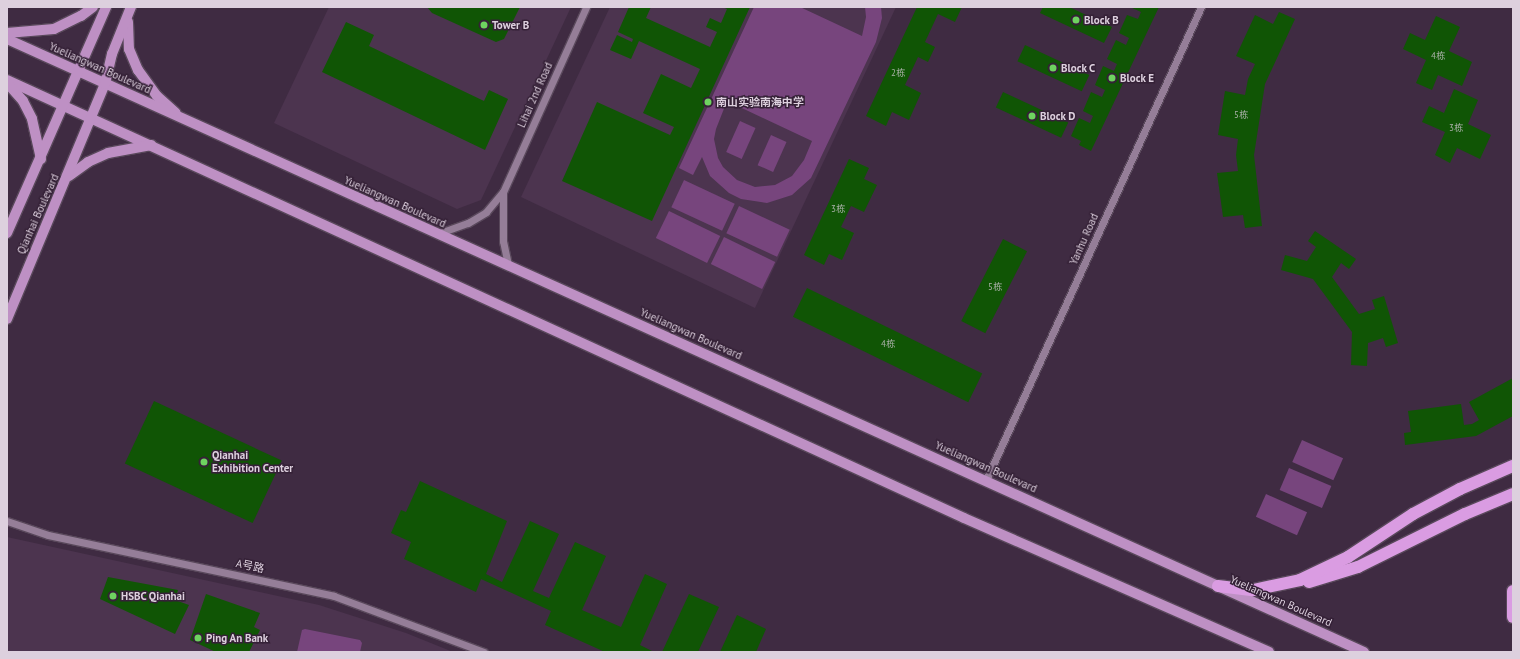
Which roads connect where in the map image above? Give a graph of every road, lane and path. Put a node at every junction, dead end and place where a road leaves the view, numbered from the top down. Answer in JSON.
{"nodes":[{"id":1,"x":93,"y":7,"type":"edge"},
{"id":2,"x":106,"y":7,"type":"edge"},
{"id":3,"x":586,"y":7,"type":"edge"},
{"id":4,"x":1201,"y":7,"type":"edge"},
{"id":5,"x":129,"y":10,"type":"edge"},
{"id":6,"x":7,"y":33,"type":"edge"},
{"id":7,"x":7,"y":39,"type":"edge"},
{"id":8,"x":79,"y":72,"type":"junction"},
{"id":9,"x":7,"y":81,"type":"edge"},
{"id":10,"x":105,"y":84,"type":"junction"},
{"id":11,"x":65,"y":106,"type":"junction"},
{"id":12,"x":91,"y":118,"type":"junction"},
{"id":13,"x":183,"y":120,"type":"junction"},
{"id":14,"x":153,"y":145,"type":"junction"},
{"id":15,"x":41,"y":159,"type":"junction"},
{"id":16,"x":66,"y":179,"type":"junction"},
{"id":17,"x":503,"y":192,"type":"junction"},
{"id":18,"x":7,"y":233,"type":"edge"},
{"id":19,"x":437,"y":234,"type":"junction"},
{"id":20,"x":508,"y":265,"type":"junction"},
{"id":21,"x":7,"y":319,"type":"edge"},
{"id":22,"x":1513,"y":466,"type":"edge"},
{"id":23,"x":986,"y":480,"type":"junction"},
{"id":24,"x":1513,"y":494,"type":"edge"},
{"id":25,"x":7,"y":521,"type":"edge"},
{"id":26,"x":1285,"y":585,"type":"junction"},
{"id":27,"x":1218,"y":586,"type":"junction"},
{"id":28,"x":1513,"y":591,"type":"edge"},
{"id":29,"x":1513,"y":617,"type":"edge"},
{"id":30,"x":484,"y":652,"type":"edge"},
{"id":31,"x":1269,"y":652,"type":"edge"},
{"id":32,"x":1364,"y":652,"type":"edge"}],
"edges":[{"from":1,"to":6,"type":"main road"},
{"from":2,"to":8,"type":"main road","name":"Qianhai Boulevard"},
{"from":3,"to":17,"type":"street","name":"Lihai 2nd Road"},
{"from":4,"to":23,"type":"street","name":"Yanhu Road"},
{"from":5,"to":10,"type":"main road","name":"Qianhai Boulevard"},
{"from":5,"to":13,"type":"main road"},
{"from":7,"to":8,"type":"main road","name":"Yueliangwan Boulevard"},
{"from":8,"to":10,"type":"main road","name":"Yueliangwan Boulevard"},
{"from":8,"to":11,"type":"main road","name":"Qianhai Boulevard"},
{"from":9,"to":11,"type":"main road"},
{"from":9,"to":15,"type":"main road"},
{"from":10,"to":12,"type":"main road","name":"Qianhai Boulevard"},
{"from":10,"to":13,"type":"main road","name":"Yueliangwan Boulevard"},
{"from":11,"to":12,"type":"main road"},
{"from":11,"to":15,"type":"main road","name":"Qianhai Boulevard"},
{"from":12,"to":14,"type":"main road"},
{"from":12,"to":16,"type":"main road","name":"Qianhai Boulevard"},
{"from":13,"to":19,"type":"main road","name":"Yueliangwan Boulevard"},
{"from":14,"to":16,"type":"main road"},
{"from":14,"to":31,"type":"main road"},
{"from":15,"to":18,"type":"main road","name":"Qianhai Boulevard"},
{"from":16,"to":21,"type":"main road","name":"Qianhai Boulevard"},
{"from":17,"to":19,"type":"street","name":"Lihai 2nd Road"},
{"from":17,"to":20,"type":"street","name":"Lihai 2nd Road"},
{"from":19,"to":20,"type":"main road","name":"Yueliangwan Boulevard"},
{"from":20,"to":23,"type":"main road","name":"Yueliangwan Boulevard"},
{"from":22,"to":26,"type":"highway"},
{"from":23,"to":27,"type":"main road","name":"Yueliangwan Boulevard"},
{"from":24,"to":26,"type":"highway"},
{"from":25,"to":30,"type":"street","name":"A号路"},
{"from":26,"to":27,"type":"highway"},
{"from":27,"to":32,"type":"main road","name":"Yueliangwan Boulevard"},
{"from":28,"to":29,"type":"highway"}]}
